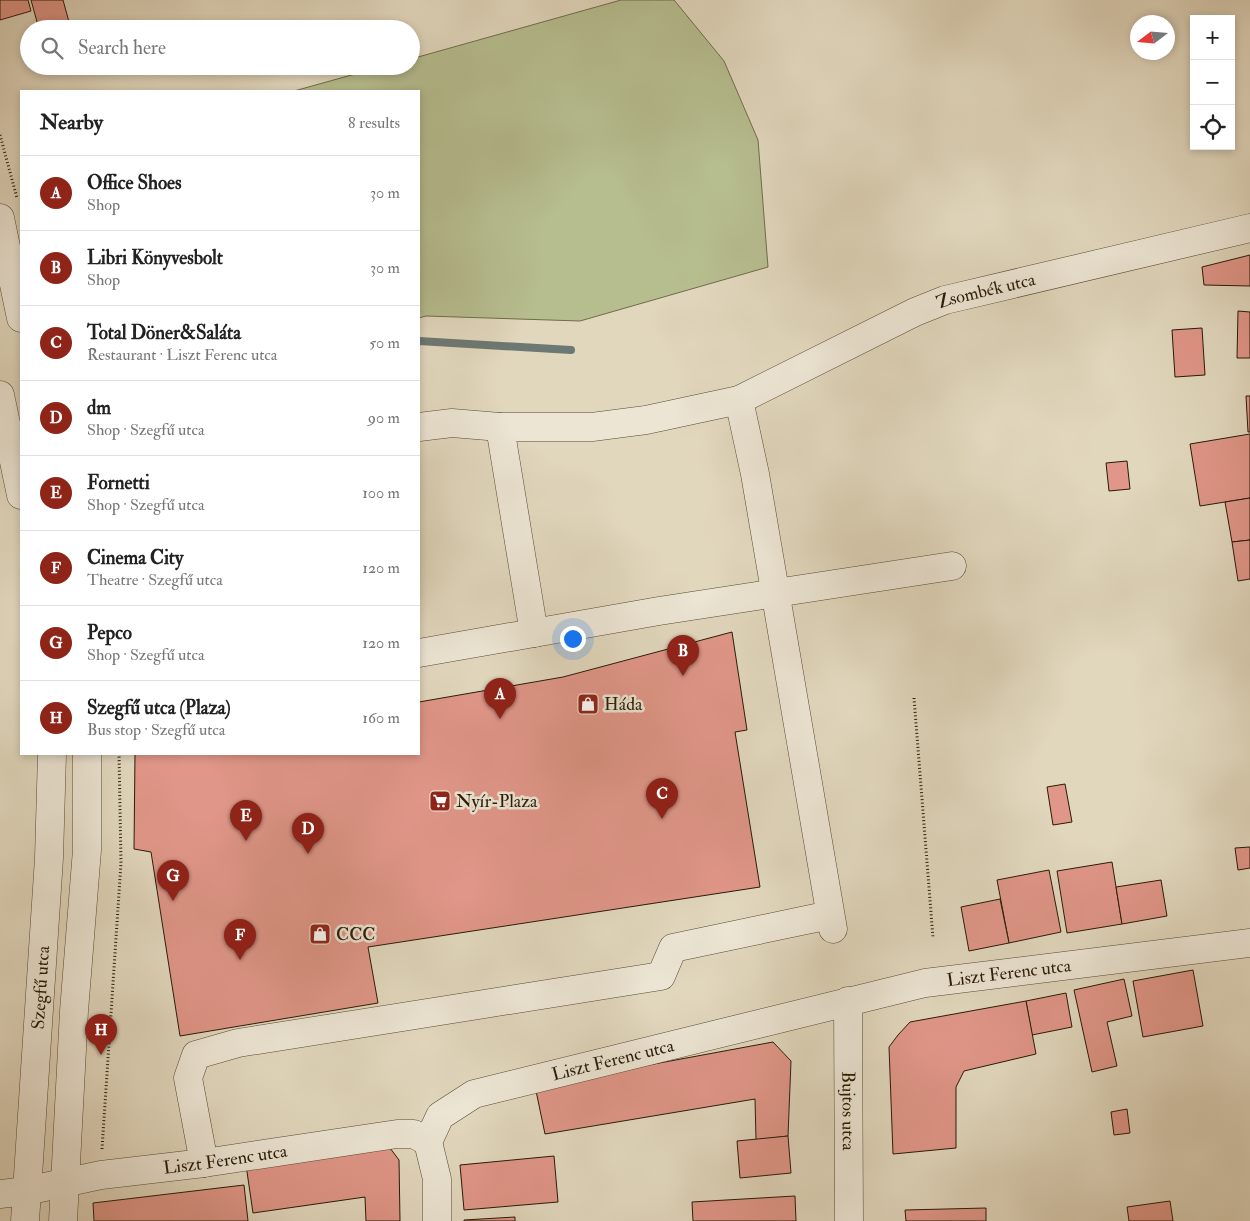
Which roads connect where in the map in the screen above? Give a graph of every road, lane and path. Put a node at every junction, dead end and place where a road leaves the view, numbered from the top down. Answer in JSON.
{"nodes":[{"id":1,"x":0,"y":135,"type":"edge"},
{"id":2,"x":9,"y":211,"type":"edge"},
{"id":3,"x":1250,"y":228,"type":"edge"},
{"id":4,"x":20,"y":309,"type":"edge"},
{"id":5,"x":0,"y":395,"type":"edge"},
{"id":6,"x":739,"y":400,"type":"junction"},
{"id":7,"x":420,"y":427,"type":"edge"},
{"id":8,"x":500,"y":427,"type":"junction"},
{"id":9,"x":20,"y":490,"type":"edge"},
{"id":10,"x":952,"y":566,"type":"dead end"},
{"id":11,"x":776,"y":595,"type":"junction"},
{"id":12,"x":534,"y":633,"type":"junction"},
{"id":13,"x":420,"y":653,"type":"edge"},
{"id":14,"x":914,"y":698,"type":"dead end"},
{"id":15,"x":52,"y":755,"type":"edge"},
{"id":16,"x":87,"y":755,"type":"edge"},
{"id":17,"x":119,"y":755,"type":"edge"},
{"id":18,"x":933,"y":938,"type":"dead end"},
{"id":19,"x":1250,"y":943,"type":"edge"},
{"id":20,"x":848,"y":1001,"type":"junction"},
{"id":21,"x":428,"y":1142,"type":"junction"},
{"id":22,"x":204,"y":1163,"type":"junction"},
{"id":23,"x":101,"y":1175,"type":"junction"},
{"id":24,"x":64,"y":1183,"type":"junction"},
{"id":25,"x":13,"y":1193,"type":"edge"},
{"id":26,"x":25,"y":1221,"type":"edge"},
{"id":27,"x":63,"y":1221,"type":"edge"},
{"id":28,"x":437,"y":1221,"type":"edge"},
{"id":29,"x":849,"y":1221,"type":"edge"}],
"edges":[{"from":1,"to":2,"type":"path"},
{"from":2,"to":4,"type":"street"},
{"from":3,"to":6,"type":"street","name":"Zsombék utca"},
{"from":5,"to":9,"type":"street"},
{"from":6,"to":8,"type":"street","name":"Zsombék utca"},
{"from":6,"to":11,"type":"street"},
{"from":7,"to":8,"type":"street","name":"Zsombék utca"},
{"from":8,"to":12,"type":"street"},
{"from":10,"to":11,"type":"street"},
{"from":11,"to":12,"type":"street"},
{"from":11,"to":22,"type":"street"},
{"from":12,"to":13,"type":"street"},
{"from":14,"to":18,"type":"path"},
{"from":15,"to":25,"type":"street","name":"Szegfű utca"},
{"from":16,"to":24,"type":"street","name":"Szegfű utca"},
{"from":17,"to":23,"type":"path"},
{"from":19,"to":20,"type":"street","name":"Liszt Ferenc utca"},
{"from":20,"to":21,"type":"street","name":"Liszt Ferenc utca"},
{"from":20,"to":29,"type":"street","name":"Bujtos utca"},
{"from":21,"to":22,"type":"street","name":"Liszt Ferenc utca"},
{"from":21,"to":28,"type":"street"},
{"from":22,"to":23,"type":"street","name":"Liszt Ferenc utca"},
{"from":23,"to":24,"type":"street","name":"Liszt Ferenc utca"},
{"from":24,"to":25,"type":"street","name":"Liszt Ferenc utca"},
{"from":24,"to":27,"type":"street","name":"Szegfű utca"},
{"from":25,"to":26,"type":"street","name":"Szegfű utca"}]}
